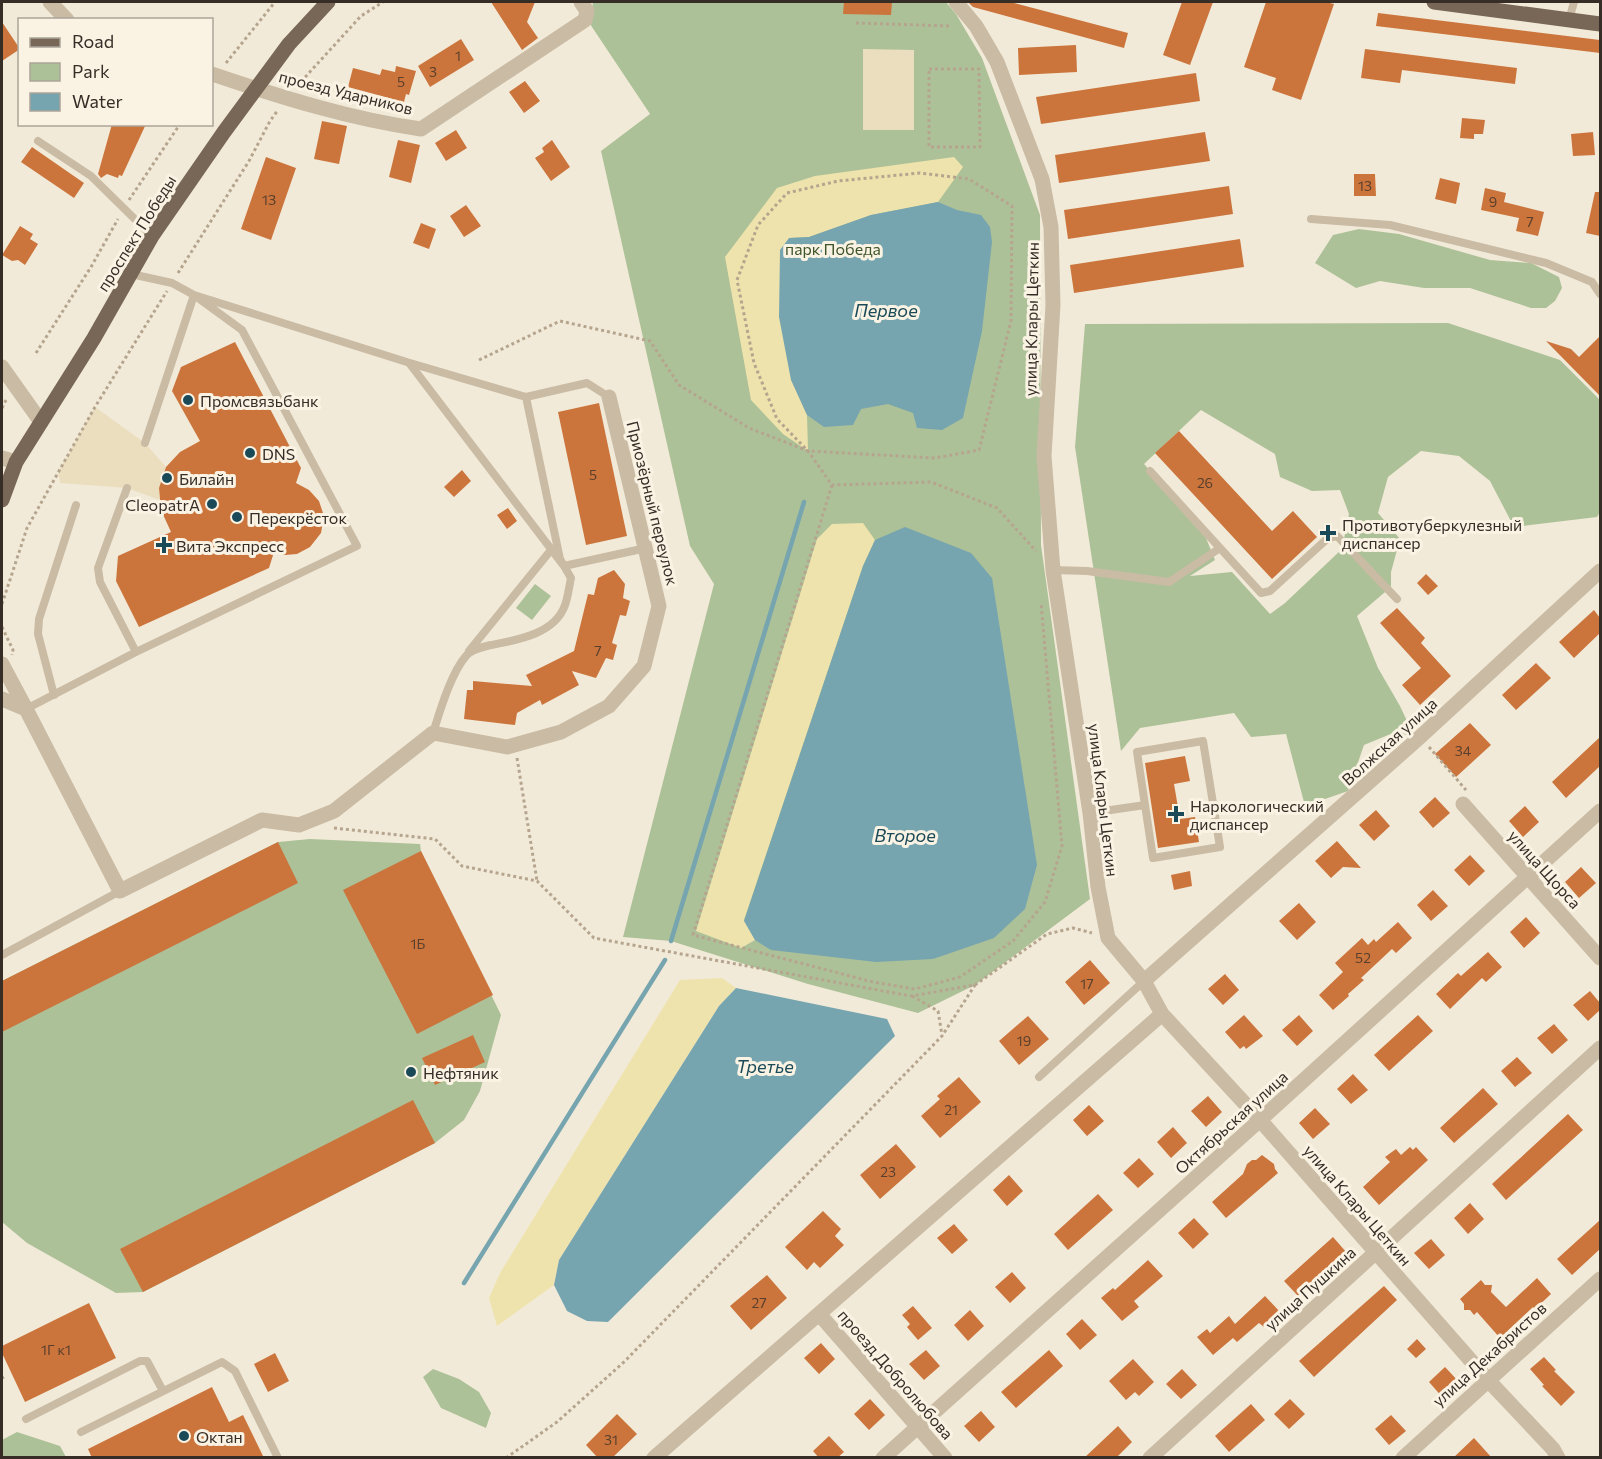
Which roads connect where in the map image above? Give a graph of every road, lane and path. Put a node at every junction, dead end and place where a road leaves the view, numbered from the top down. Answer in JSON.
{"nodes":[{"id":1,"x":50,"y":2,"type":"edge"},
{"id":2,"x":275,"y":2,"type":"edge"},
{"id":3,"x":328,"y":2,"type":"edge"},
{"id":4,"x":580,"y":2,"type":"edge"},
{"id":5,"x":956,"y":2,"type":"edge"},
{"id":6,"x":1434,"y":2,"type":"edge"},
{"id":7,"x":1574,"y":2,"type":"edge"},
{"id":8,"x":65,"y":18,"type":"edge"},
{"id":9,"x":1569,"y":20,"type":"junction"},
{"id":10,"x":856,"y":23,"type":"dead end"},
{"id":11,"x":1600,"y":24,"type":"edge"},
{"id":12,"x":950,"y":26,"type":"dead end"},
{"id":13,"x":979,"y":69,"type":"joint"},
{"id":14,"x":213,"y":75,"type":"edge"},
{"id":15,"x":257,"y":89,"type":"junction"},
{"id":16,"x":179,"y":126,"type":"edge"},
{"id":17,"x":38,"y":141,"type":"dead end"},
{"id":18,"x":123,"y":208,"type":"junction"},
{"id":19,"x":1311,"y":219,"type":"dead end"},
{"id":20,"x":152,"y":236,"type":"junction"},
{"id":21,"x":131,"y":274,"type":"junction"},
{"id":22,"x":1600,"y":294,"type":"edge"},
{"id":23,"x":194,"y":295,"type":"junction"},
{"id":24,"x":36,"y":353,"type":"dead end"},
{"id":25,"x":479,"y":360,"type":"dead end"},
{"id":26,"x":410,"y":363,"type":"junction"},
{"id":27,"x":2,"y":367,"type":"edge"},
{"id":28,"x":526,"y":397,"type":"junction"},
{"id":29,"x":609,"y":397,"type":"joint"},
{"id":30,"x":6,"y":400,"type":"dead end"},
{"id":31,"x":2,"y":408,"type":"edge"},
{"id":32,"x":41,"y":422,"type":"junction"},
{"id":33,"x":145,"y":443,"type":"dead end"},
{"id":34,"x":808,"y":451,"type":"junction"},
{"id":35,"x":9,"y":460,"type":"edge"},
{"id":36,"x":1150,"y":471,"type":"dead end"},
{"id":37,"x":832,"y":485,"type":"junction"},
{"id":38,"x":127,"y":488,"type":"dead end"},
{"id":39,"x":2,"y":499,"type":"edge"},
{"id":40,"x":76,"y":505,"type":"dead end"},
{"id":41,"x":646,"y":548,"type":"junction"},
{"id":42,"x":1220,"y":548,"type":"junction"},
{"id":43,"x":551,"y":549,"type":"junction"},
{"id":44,"x":1037,"y":561,"type":"dead end"},
{"id":45,"x":564,"y":566,"type":"junction"},
{"id":46,"x":1053,"y":570,"type":"junction"},
{"id":47,"x":1600,"y":571,"type":"edge"},
{"id":48,"x":1040,"y":595,"type":"dead end"},
{"id":49,"x":1397,"y":599,"type":"dead end"},
{"id":50,"x":136,"y":652,"type":"junction"},
{"id":51,"x":467,"y":654,"type":"junction"},
{"id":52,"x":2,"y":664,"type":"edge"},
{"id":53,"x":54,"y":695,"type":"junction"},
{"id":54,"x":2,"y":699,"type":"edge"},
{"id":55,"x":26,"y":709,"type":"junction"},
{"id":56,"x":433,"y":733,"type":"junction"},
{"id":57,"x":1420,"y":738,"type":"junction"},
{"id":58,"x":515,"y":745,"type":"junction"},
{"id":59,"x":1463,"y":804,"type":"joint"},
{"id":60,"x":1145,"y":805,"type":"junction"},
{"id":61,"x":1600,"y":811,"type":"edge"},
{"id":62,"x":1090,"y":813,"type":"junction"},
{"id":63,"x":333,"y":828,"type":"dead end"},
{"id":64,"x":1528,"y":877,"type":"junction"},
{"id":65,"x":537,"y":881,"type":"junction"},
{"id":66,"x":120,"y":891,"type":"junction"},
{"id":67,"x":1108,"y":938,"type":"junction"},
{"id":68,"x":2,"y":955,"type":"edge"},
{"id":69,"x":1600,"y":958,"type":"edge"},
{"id":70,"x":1144,"y":981,"type":"junction"},
{"id":71,"x":975,"y":985,"type":"junction"},
{"id":72,"x":910,"y":996,"type":"junction"},
{"id":73,"x":1162,"y":1014,"type":"junction"},
{"id":74,"x":942,"y":1036,"type":"junction"},
{"id":75,"x":1600,"y":1048,"type":"edge"},
{"id":76,"x":1039,"y":1077,"type":"dead end"},
{"id":77,"x":1260,"y":1120,"type":"junction"},
{"id":78,"x":1375,"y":1253,"type":"junction"},
{"id":79,"x":1600,"y":1279,"type":"edge"},
{"id":80,"x":820,"y":1315,"type":"junction"},
{"id":81,"x":1487,"y":1379,"type":"junction"},
{"id":82,"x":164,"y":1391,"type":"junction"},
{"id":83,"x":26,"y":1419,"type":"dead end"},
{"id":84,"x":916,"y":1426,"type":"junction"},
{"id":85,"x":81,"y":1432,"type":"dead end"},
{"id":86,"x":278,"y":1458,"type":"edge"},
{"id":87,"x":506,"y":1458,"type":"edge"},
{"id":88,"x":654,"y":1458,"type":"edge"},
{"id":89,"x":883,"y":1458,"type":"edge"},
{"id":90,"x":945,"y":1458,"type":"edge"},
{"id":91,"x":1150,"y":1458,"type":"edge"},
{"id":92,"x":1403,"y":1458,"type":"edge"},
{"id":93,"x":1558,"y":1458,"type":"edge"}],
"edges":[{"from":1,"to":8,"type":"street"},
{"from":2,"to":14,"type":"path"},
{"from":3,"to":15,"type":"main road","name":"проспект Победы"},
{"from":4,"to":15,"type":"street","name":"проезд Ударников"},
{"from":5,"to":46,"type":"street","name":"улица Клары Цеткин"},
{"from":6,"to":9,"type":"main road"},
{"from":7,"to":9,"type":"lane"},
{"from":9,"to":11,"type":"main road"},
{"from":10,"to":12,"type":"path"},
{"from":13,"to":13,"type":"path"},
{"from":14,"to":15,"type":"street","name":"проезд Ударников"},
{"from":15,"to":20,"type":"main road","name":"проспект Победы"},
{"from":16,"to":18,"type":"path"},
{"from":17,"to":18,"type":"lane"},
{"from":18,"to":20,"type":"lane"},
{"from":18,"to":24,"type":"path"},
{"from":19,"to":22,"type":"lane"},
{"from":20,"to":21,"type":"main road","name":"проспект Победы"},
{"from":21,"to":23,"type":"lane"},
{"from":21,"to":32,"type":"main road","name":"проспект Победы"},
{"from":23,"to":26,"type":"lane"},
{"from":23,"to":33,"type":"lane"},
{"from":23,"to":50,"type":"lane"},
{"from":25,"to":34,"type":"path"},
{"from":26,"to":28,"type":"lane"},
{"from":26,"to":43,"type":"lane"},
{"from":27,"to":32,"type":"street"},
{"from":28,"to":29,"type":"lane"},
{"from":28,"to":45,"type":"lane"},
{"from":29,"to":41,"type":"street","name":"Приозёрный переулок"},
{"from":30,"to":31,"type":"path"},
{"from":32,"to":35,"type":"main road","name":"проспект Победы"},
{"from":34,"to":34,"type":"path"},
{"from":34,"to":37,"type":"path"},
{"from":35,"to":39,"type":"main road","name":"проспект Победы"},
{"from":36,"to":42,"type":"lane"},
{"from":37,"to":44,"type":"path"},
{"from":37,"to":48,"type":"path"},
{"from":38,"to":50,"type":"lane"},
{"from":40,"to":53,"type":"lane"},
{"from":41,"to":45,"type":"lane"},
{"from":41,"to":58,"type":"street","name":"Приозёрный переулок"},
{"from":42,"to":46,"type":"lane"},
{"from":42,"to":49,"type":"lane"},
{"from":43,"to":45,"type":"lane"},
{"from":43,"to":51,"type":"lane"},
{"from":45,"to":51,"type":"lane"},
{"from":46,"to":62,"type":"street","name":"улица Клары Цеткин"},
{"from":47,"to":57,"type":"street","name":"Волжская улица"},
{"from":50,"to":53,"type":"lane"},
{"from":51,"to":56,"type":"lane"},
{"from":52,"to":55,"type":"street"},
{"from":53,"to":55,"type":"lane"},
{"from":54,"to":55,"type":"street"},
{"from":55,"to":66,"type":"street"},
{"from":56,"to":58,"type":"street","name":"Приозёрный переулок"},
{"from":56,"to":66,"type":"street"},
{"from":57,"to":59,"type":"path"},
{"from":57,"to":70,"type":"street","name":"Волжская улица"},
{"from":58,"to":65,"type":"path"},
{"from":59,"to":64,"type":"street","name":"улица Щорса"},
{"from":60,"to":60,"type":"lane"},
{"from":60,"to":62,"type":"lane"},
{"from":61,"to":64,"type":"street","name":"Октябрьская улица"},
{"from":62,"to":67,"type":"street","name":"улица Клары Цеткин"},
{"from":63,"to":65,"type":"path"},
{"from":64,"to":69,"type":"street","name":"улица Щорса"},
{"from":64,"to":77,"type":"street","name":"Октябрьская улица"},
{"from":65,"to":72,"type":"path"},
{"from":66,"to":68,"type":"lane"},
{"from":67,"to":70,"type":"street","name":"улица Клары Цеткин"},
{"from":67,"to":71,"type":"path"},
{"from":70,"to":73,"type":"street","name":"улица Клары Цеткин"},
{"from":70,"to":76,"type":"lane"},
{"from":71,"to":72,"type":"path"},
{"from":71,"to":74,"type":"path"},
{"from":72,"to":74,"type":"path"},
{"from":73,"to":77,"type":"street","name":"улица Клары Цеткин"},
{"from":73,"to":80,"type":"street"},
{"from":74,"to":87,"type":"path"},
{"from":75,"to":78,"type":"street","name":"улица Пушкина"},
{"from":77,"to":78,"type":"street","name":"улица Клары Цеткин"},
{"from":77,"to":84,"type":"street","name":"Октябрьская улица"},
{"from":78,"to":81,"type":"street","name":"улица Клары Цеткин"},
{"from":78,"to":91,"type":"street","name":"улица Пушкина"},
{"from":79,"to":81,"type":"street","name":"улица Декабристов"},
{"from":80,"to":84,"type":"street","name":"проезд Добролюбова"},
{"from":80,"to":88,"type":"street"},
{"from":81,"to":92,"type":"street","name":"улица Декабристов"},
{"from":81,"to":93,"type":"street","name":"улица Клары Цеткин"},
{"from":82,"to":83,"type":"lane"},
{"from":82,"to":85,"type":"lane"},
{"from":82,"to":86,"type":"lane"},
{"from":84,"to":89,"type":"street","name":"Октябрьская улица"},
{"from":84,"to":90,"type":"street","name":"проезд Добролюбова"}]}
